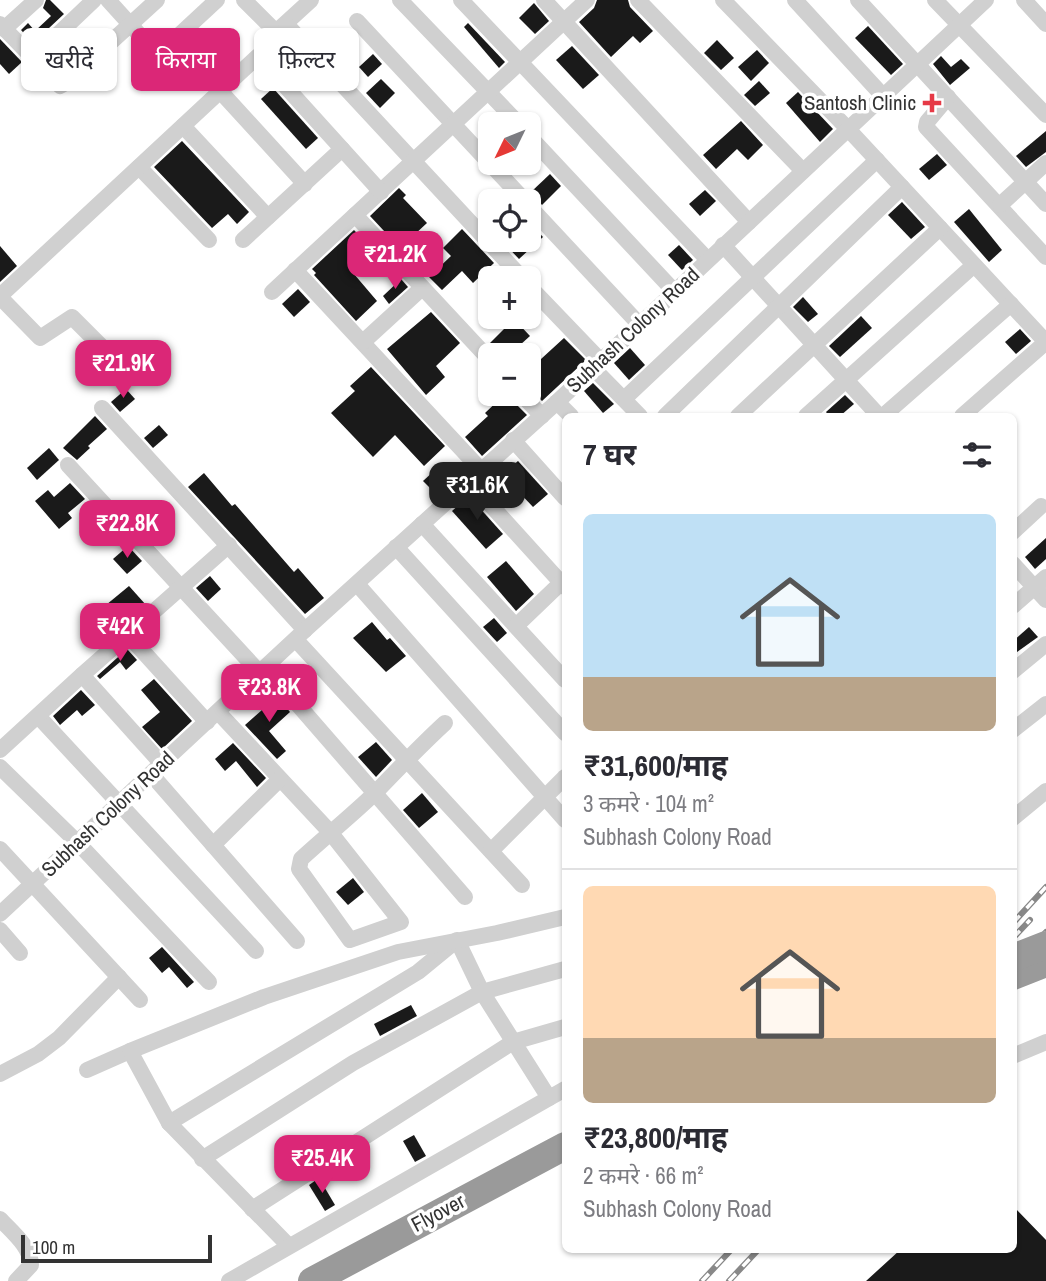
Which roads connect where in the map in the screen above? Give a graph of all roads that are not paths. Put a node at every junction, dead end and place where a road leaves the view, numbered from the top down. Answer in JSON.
{"nodes":[{"id":1,"x":36,"y":0,"type":"edge"},
{"id":2,"x":94,"y":0,"type":"edge"},
{"id":3,"x":108,"y":0,"type":"edge"},
{"id":4,"x":158,"y":0,"type":"edge"},
{"id":5,"x":217,"y":0,"type":"edge"},
{"id":6,"x":244,"y":0,"type":"edge"},
{"id":7,"x":311,"y":0,"type":"edge"},
{"id":8,"x":400,"y":0,"type":"edge"},
{"id":9,"x":461,"y":0,"type":"edge"},
{"id":10,"x":544,"y":0,"type":"edge"},
{"id":11,"x":587,"y":0,"type":"edge"},
{"id":12,"x":638,"y":0,"type":"edge"},
{"id":13,"x":723,"y":0,"type":"edge"},
{"id":14,"x":795,"y":0,"type":"edge"},
{"id":15,"x":858,"y":0,"type":"edge"},
{"id":16,"x":935,"y":0,"type":"edge"},
{"id":17,"x":986,"y":0,"type":"edge"},
{"id":18,"x":1024,"y":0,"type":"edge"},
{"id":19,"x":357,"y":21,"type":"dead end"},
{"id":20,"x":564,"y":22,"type":"junction"},
{"id":21,"x":131,"y":24,"type":"junction"},
{"id":22,"x":286,"y":24,"type":"junction"},
{"id":23,"x":1046,"y":24,"type":"edge"},
{"id":24,"x":958,"y":26,"type":"junction"},
{"id":25,"x":2,"y":27,"type":"edge"},
{"id":26,"x":65,"y":28,"type":"edge"},
{"id":27,"x":117,"y":37,"type":"edge"},
{"id":28,"x":21,"y":47,"type":"edge"},
{"id":29,"x":520,"y":63,"type":"junction"},
{"id":30,"x":917,"y":64,"type":"junction"},
{"id":31,"x":240,"y":73,"type":"edge"},
{"id":32,"x":220,"y":91,"type":"joint"},
{"id":33,"x":489,"y":92,"type":"junction"},
{"id":34,"x":883,"y":96,"type":"junction"},
{"id":35,"x":948,"y":97,"type":"junction"},
{"id":36,"x":508,"y":112,"type":"edge"},
{"id":37,"x":1046,"y":115,"type":"edge"},
{"id":38,"x":453,"y":125,"type":"junction"},
{"id":39,"x":183,"y":126,"type":"junction"},
{"id":40,"x":848,"y":129,"type":"junction"},
{"id":41,"x":342,"y":149,"type":"junction"},
{"id":42,"x":541,"y":149,"type":"edge"},
{"id":43,"x":877,"y":160,"type":"junction"},
{"id":44,"x":412,"y":162,"type":"junction"},
{"id":45,"x":1046,"y":163,"type":"edge"},
{"id":46,"x":139,"y":167,"type":"junction"},
{"id":47,"x":803,"y":171,"type":"junction"},
{"id":48,"x":1026,"y":182,"type":"junction"},
{"id":49,"x":304,"y":184,"type":"junction"},
{"id":50,"x":902,"y":187,"type":"junction"},
{"id":51,"x":514,"y":189,"type":"edge"},
{"id":52,"x":380,"y":191,"type":"junction"},
{"id":53,"x":1046,"y":204,"type":"edge"},
{"id":54,"x":1000,"y":205,"type":"junction"},
{"id":55,"x":355,"y":215,"type":"junction"},
{"id":56,"x":268,"y":217,"type":"junction"},
{"id":57,"x":541,"y":219,"type":"edge"},
{"id":58,"x":749,"y":222,"type":"junction"},
{"id":59,"x":940,"y":228,"type":"junction"},
{"id":60,"x":209,"y":240,"type":"dead end"},
{"id":61,"x":243,"y":240,"type":"dead end"},
{"id":62,"x":723,"y":246,"type":"junction"},
{"id":63,"x":1046,"y":257,"type":"edge"},
{"id":64,"x":708,"y":260,"type":"junction"},
{"id":65,"x":974,"y":265,"type":"junction"},
{"id":66,"x":511,"y":266,"type":"edge"},
{"id":67,"x":295,"y":270,"type":"junction"},
{"id":68,"x":753,"y":278,"type":"junction"},
{"id":69,"x":422,"y":288,"type":"junction"},
{"id":70,"x":272,"y":292,"type":"dead end"},
{"id":71,"x":674,"y":292,"type":"junction"},
{"id":72,"x":0,"y":296,"type":"edge"},
{"id":73,"x":541,"y":300,"type":"edge"},
{"id":74,"x":1010,"y":304,"type":"junction"},
{"id":75,"x":779,"y":307,"type":"junction"},
{"id":76,"x":639,"y":324,"type":"junction"},
{"id":77,"x":363,"y":342,"type":"junction"},
{"id":78,"x":1046,"y":342,"type":"edge"},
{"id":79,"x":815,"y":346,"type":"junction"},
{"id":80,"x":478,"y":347,"type":"edge"},
{"id":81,"x":597,"y":364,"type":"junction"},
{"id":82,"x":128,"y":373,"type":"dead end"},
{"id":83,"x":846,"y":380,"type":"junction"},
{"id":84,"x":624,"y":399,"type":"junction"},
{"id":85,"x":557,"y":402,"type":"junction"},
{"id":86,"x":532,"y":406,"type":"edge"},
{"id":87,"x":102,"y":408,"type":"dead end"},
{"id":88,"x":568,"y":413,"type":"edge"},
{"id":89,"x":637,"y":413,"type":"edge"},
{"id":90,"x":668,"y":413,"type":"edge"},
{"id":91,"x":740,"y":413,"type":"edge"},
{"id":92,"x":809,"y":413,"type":"edge"},
{"id":93,"x":878,"y":413,"type":"edge"},
{"id":94,"x":884,"y":413,"type":"edge"},
{"id":95,"x":965,"y":413,"type":"edge"},
{"id":96,"x":542,"y":416,"type":"junction"},
{"id":97,"x":513,"y":440,"type":"junction"},
{"id":98,"x":68,"y":465,"type":"dead end"},
{"id":99,"x":474,"y":475,"type":"junction"},
{"id":100,"x":562,"y":495,"type":"edge"},
{"id":101,"x":1041,"y":506,"type":"dead end"},
{"id":102,"x":422,"y":524,"type":"junction"},
{"id":103,"x":1017,"y":528,"type":"edge"},
{"id":104,"x":229,"y":545,"type":"junction"},
{"id":105,"x":396,"y":547,"type":"junction"},
{"id":106,"x":1017,"y":567,"type":"edge"},
{"id":107,"x":562,"y":581,"type":"edge"},
{"id":108,"x":1040,"y":582,"type":"edge"},
{"id":109,"x":357,"y":584,"type":"junction"},
{"id":110,"x":562,"y":585,"type":"edge"},
{"id":111,"x":181,"y":588,"type":"junction"},
{"id":112,"x":1046,"y":600,"type":"edge"},
{"id":113,"x":1017,"y":602,"type":"edge"},
{"id":114,"x":516,"y":626,"type":"junction"},
{"id":115,"x":128,"y":635,"type":"junction"},
{"id":116,"x":300,"y":635,"type":"junction"},
{"id":117,"x":1046,"y":644,"type":"edge"},
{"id":118,"x":1017,"y":668,"type":"edge"},
{"id":119,"x":263,"y":671,"type":"junction"},
{"id":120,"x":82,"y":675,"type":"junction"},
{"id":121,"x":562,"y":677,"type":"edge"},
{"id":122,"x":1046,"y":704,"type":"edge"},
{"id":123,"x":38,"y":716,"type":"junction"},
{"id":124,"x":212,"y":717,"type":"junction"},
{"id":125,"x":445,"y":723,"type":"dead end"},
{"id":126,"x":1017,"y":727,"type":"edge"},
{"id":127,"x":562,"y":730,"type":"edge"},
{"id":128,"x":0,"y":750,"type":"edge"},
{"id":129,"x":406,"y":759,"type":"junction"},
{"id":130,"x":0,"y":767,"type":"edge"},
{"id":131,"x":156,"y":769,"type":"junction"},
{"id":132,"x":280,"y":779,"type":"junction"},
{"id":133,"x":562,"y":780,"type":"edge"},
{"id":134,"x":1046,"y":791,"type":"edge"},
{"id":135,"x":374,"y":794,"type":"junction"},
{"id":136,"x":544,"y":796,"type":"junction"},
{"id":137,"x":120,"y":803,"type":"junction"},
{"id":138,"x":1017,"y":815,"type":"edge"},
{"id":139,"x":562,"y":817,"type":"edge"},
{"id":140,"x":330,"y":832,"type":"junction"},
{"id":141,"x":77,"y":842,"type":"junction"},
{"id":142,"x":214,"y":845,"type":"junction"},
{"id":143,"x":0,"y":849,"type":"edge"},
{"id":144,"x":491,"y":851,"type":"junction"},
{"id":145,"x":32,"y":884,"type":"junction"},
{"id":146,"x":522,"y":885,"type":"dead end"},
{"id":147,"x":465,"y":897,"type":"dead end"},
{"id":148,"x":0,"y":914,"type":"edge"},
{"id":149,"x":562,"y":918,"type":"edge"},
{"id":150,"x":0,"y":930,"type":"edge"},
{"id":151,"x":457,"y":940,"type":"junction"},
{"id":152,"x":297,"y":941,"type":"dead end"},
{"id":153,"x":1046,"y":945,"type":"edge"},
{"id":154,"x":256,"y":951,"type":"dead end"},
{"id":155,"x":20,"y":953,"type":"dead end"},
{"id":156,"x":1017,"y":956,"type":"edge"},
{"id":157,"x":1046,"y":963,"type":"edge"},
{"id":158,"x":562,"y":970,"type":"edge"},
{"id":159,"x":1017,"y":974,"type":"edge"},
{"id":160,"x":119,"y":977,"type":"junction"},
{"id":161,"x":209,"y":982,"type":"dead end"},
{"id":162,"x":482,"y":992,"type":"junction"},
{"id":163,"x":140,"y":1000,"type":"dead end"},
{"id":164,"x":562,"y":1028,"type":"edge"},
{"id":165,"x":513,"y":1042,"type":"junction"},
{"id":166,"x":1046,"y":1042,"type":"edge"},
{"id":167,"x":130,"y":1051,"type":"junction"},
{"id":168,"x":1017,"y":1054,"type":"edge"},
{"id":169,"x":87,"y":1070,"type":"dead end"},
{"id":170,"x":0,"y":1074,"type":"edge"},
{"id":171,"x":562,"y":1091,"type":"edge"},
{"id":172,"x":549,"y":1098,"type":"junction"},
{"id":173,"x":169,"y":1123,"type":"junction"},
{"id":174,"x":562,"y":1148,"type":"edge"},
{"id":175,"x":202,"y":1159,"type":"junction"},
{"id":176,"x":562,"y":1162,"type":"edge"},
{"id":177,"x":252,"y":1209,"type":"junction"},
{"id":178,"x":0,"y":1219,"type":"edge"},
{"id":179,"x":289,"y":1246,"type":"junction"},
{"id":180,"x":16,"y":1281,"type":"edge"},
{"id":181,"x":229,"y":1281,"type":"edge"},
{"id":182,"x":312,"y":1281,"type":"edge"},
{"id":183,"x":334,"y":1281,"type":"edge"}],
"edges":[{"from":1,"to":25,"type":"street"},
{"from":2,"to":26,"type":"street"},
{"from":3,"to":21,"type":"street"},
{"from":4,"to":21,"type":"street"},
{"from":5,"to":21,"type":"street"},
{"from":6,"to":22,"type":"street"},
{"from":7,"to":22,"type":"street"},
{"from":8,"to":33,"type":"street"},
{"from":9,"to":29,"type":"street"},
{"from":10,"to":20,"type":"street"},
{"from":11,"to":20,"type":"street"},
{"from":12,"to":47,"type":"street"},
{"from":13,"to":40,"type":"street"},
{"from":14,"to":34,"type":"street"},
{"from":15,"to":30,"type":"street"},
{"from":16,"to":24,"type":"street"},
{"from":17,"to":24,"type":"street","name":"Subhash Colony Road"},
{"from":18,"to":23,"type":"street"},
{"from":19,"to":38,"type":"street"},
{"from":20,"to":29,"type":"street"},
{"from":20,"to":58,"type":"street"},
{"from":21,"to":27,"type":"street"},
{"from":22,"to":44,"type":"street"},
{"from":24,"to":30,"type":"street","name":"Subhash Colony Road"},
{"from":24,"to":37,"type":"street"},
{"from":25,"to":28,"type":"street"},
{"from":29,"to":33,"type":"street"},
{"from":29,"to":64,"type":"street"},
{"from":30,"to":34,"type":"street","name":"Subhash Colony Road"},
{"from":30,"to":35,"type":"street"},
{"from":31,"to":41,"type":"street"},
{"from":32,"to":39,"type":"street"},
{"from":32,"to":49,"type":"street"},
{"from":33,"to":36,"type":"street"},
{"from":33,"to":38,"type":"street"},
{"from":34,"to":40,"type":"street","name":"Subhash Colony Road"},
{"from":35,"to":48,"type":"street"},
{"from":35,"to":54,"type":"street"},
{"from":38,"to":44,"type":"street"},
{"from":38,"to":51,"type":"street"},
{"from":39,"to":46,"type":"street"},
{"from":39,"to":56,"type":"street"},
{"from":40,"to":43,"type":"street"},
{"from":40,"to":47,"type":"street","name":"Subhash Colony Road"},
{"from":41,"to":49,"type":"street"},
{"from":41,"to":52,"type":"street"},
{"from":42,"to":71,"type":"street"},
{"from":43,"to":50,"type":"street"},
{"from":43,"to":68,"type":"street"},
{"from":44,"to":52,"type":"street"},
{"from":44,"to":66,"type":"street"},
{"from":45,"to":48,"type":"street"},
{"from":46,"to":60,"type":"street"},
{"from":46,"to":72,"type":"street"},
{"from":47,"to":58,"type":"street","name":"Subhash Colony Road"},
{"from":48,"to":53,"type":"street"},
{"from":48,"to":54,"type":"street"},
{"from":49,"to":56,"type":"street"},
{"from":50,"to":59,"type":"street"},
{"from":50,"to":75,"type":"street"},
{"from":52,"to":55,"type":"street"},
{"from":54,"to":63,"type":"street"},
{"from":55,"to":67,"type":"street"},
{"from":55,"to":69,"type":"street"},
{"from":56,"to":61,"type":"street"},
{"from":57,"to":76,"type":"street"},
{"from":58,"to":62,"type":"street","name":"Subhash Colony Road"},
{"from":59,"to":65,"type":"street"},
{"from":59,"to":79,"type":"street"},
{"from":62,"to":64,"type":"street","name":"Subhash Colony Road"},
{"from":62,"to":68,"type":"street"},
{"from":64,"to":71,"type":"street","name":"Subhash Colony Road"},
{"from":65,"to":74,"type":"street"},
{"from":65,"to":83,"type":"street"},
{"from":67,"to":70,"type":"street"},
{"from":67,"to":77,"type":"street"},
{"from":68,"to":75,"type":"street"},
{"from":68,"to":84,"type":"street"},
{"from":69,"to":77,"type":"street"},
{"from":69,"to":80,"type":"street"},
{"from":71,"to":76,"type":"street","name":"Subhash Colony Road"},
{"from":72,"to":82,"type":"street"},
{"from":73,"to":81,"type":"street"},
{"from":74,"to":78,"type":"street"},
{"from":74,"to":94,"type":"street"},
{"from":75,"to":79,"type":"street"},
{"from":75,"to":90,"type":"street"},
{"from":76,"to":81,"type":"street","name":"Subhash Colony Road"},
{"from":77,"to":99,"type":"street"},
{"from":78,"to":95,"type":"street"},
{"from":79,"to":83,"type":"street"},
{"from":79,"to":91,"type":"street"},
{"from":81,"to":84,"type":"street"},
{"from":81,"to":85,"type":"street","name":"Subhash Colony Road"},
{"from":83,"to":92,"type":"street"},
{"from":83,"to":93,"type":"street"},
{"from":84,"to":89,"type":"street"},
{"from":85,"to":88,"type":"street"},
{"from":85,"to":96,"type":"street","name":"Subhash Colony Road"},
{"from":86,"to":96,"type":"street"},
{"from":87,"to":104,"type":"street"},
{"from":96,"to":97,"type":"street","name":"Subhash Colony Road"},
{"from":97,"to":99,"type":"street","name":"Subhash Colony Road"},
{"from":97,"to":100,"type":"street"},
{"from":98,"to":111,"type":"street"},
{"from":99,"to":102,"type":"street","name":"Subhash Colony Road"},
{"from":99,"to":107,"type":"street"},
{"from":101,"to":103,"type":"street"},
{"from":102,"to":105,"type":"street","name":"Subhash Colony Road"},
{"from":102,"to":114,"type":"street"},
{"from":104,"to":111,"type":"street"},
{"from":104,"to":116,"type":"street"},
{"from":105,"to":109,"type":"street","name":"Subhash Colony Road"},
{"from":105,"to":127,"type":"street"},
{"from":106,"to":108,"type":"street"},
{"from":108,"to":112,"type":"street"},
{"from":108,"to":113,"type":"street"},
{"from":109,"to":116,"type":"street","name":"Subhash Colony Road"},
{"from":109,"to":136,"type":"street"},
{"from":110,"to":114,"type":"street"},
{"from":111,"to":115,"type":"street"},
{"from":111,"to":119,"type":"street"},
{"from":114,"to":121,"type":"street"},
{"from":115,"to":120,"type":"street"},
{"from":115,"to":124,"type":"street"},
{"from":116,"to":119,"type":"street","name":"Subhash Colony Road"},
{"from":116,"to":129,"type":"street"},
{"from":117,"to":118,"type":"street"},
{"from":119,"to":124,"type":"street","name":"Subhash Colony Road"},
{"from":119,"to":135,"type":"street"},
{"from":120,"to":123,"type":"street"},
{"from":120,"to":131,"type":"street"},
{"from":122,"to":126,"type":"street"},
{"from":123,"to":128,"type":"street"},
{"from":123,"to":137,"type":"street"},
{"from":124,"to":131,"type":"street","name":"Subhash Colony Road"},
{"from":124,"to":132,"type":"street"},
{"from":125,"to":129,"type":"street"},
{"from":129,"to":135,"type":"street"},
{"from":129,"to":144,"type":"street"},
{"from":130,"to":141,"type":"street"},
{"from":131,"to":137,"type":"street","name":"Subhash Colony Road"},
{"from":131,"to":142,"type":"street"},
{"from":132,"to":140,"type":"street"},
{"from":132,"to":142,"type":"street"},
{"from":133,"to":136,"type":"street"},
{"from":134,"to":138,"type":"street"},
{"from":135,"to":140,"type":"street"},
{"from":135,"to":147,"type":"street"},
{"from":136,"to":139,"type":"street"},
{"from":136,"to":144,"type":"street"},
{"from":137,"to":141,"type":"street","name":"Subhash Colony Road"},
{"from":137,"to":154,"type":"street"},
{"from":140,"to":140,"type":"street"},
{"from":141,"to":145,"type":"street","name":"Subhash Colony Road"},
{"from":141,"to":161,"type":"street"},
{"from":142,"to":152,"type":"street"},
{"from":143,"to":145,"type":"street"},
{"from":144,"to":146,"type":"street"},
{"from":145,"to":148,"type":"street","name":"Subhash Colony Road"},
{"from":145,"to":160,"type":"street"},
{"from":149,"to":151,"type":"street"},
{"from":150,"to":155,"type":"street"},
{"from":151,"to":162,"type":"street"},
{"from":151,"to":167,"type":"street"},
{"from":151,"to":173,"type":"street"},
{"from":153,"to":156,"type":"highway","bridge":true},
{"from":157,"to":159,"type":"highway"},
{"from":158,"to":162,"type":"street"},
{"from":160,"to":163,"type":"street"},
{"from":160,"to":170,"type":"street"},
{"from":162,"to":165,"type":"street"},
{"from":162,"to":175,"type":"street"},
{"from":164,"to":165,"type":"street"},
{"from":165,"to":172,"type":"street"},
{"from":165,"to":177,"type":"street"},
{"from":166,"to":168,"type":"street"},
{"from":167,"to":169,"type":"street"},
{"from":167,"to":173,"type":"street"},
{"from":171,"to":172,"type":"street"},
{"from":172,"to":179,"type":"street"},
{"from":173,"to":175,"type":"street"},
{"from":174,"to":182,"type":"highway","name":"Flyover"},
{"from":175,"to":177,"type":"street"},
{"from":176,"to":183,"type":"highway","name":"Flyover"},
{"from":177,"to":179,"type":"street"},
{"from":178,"to":180,"type":"street"},
{"from":179,"to":181,"type":"street"}]}
